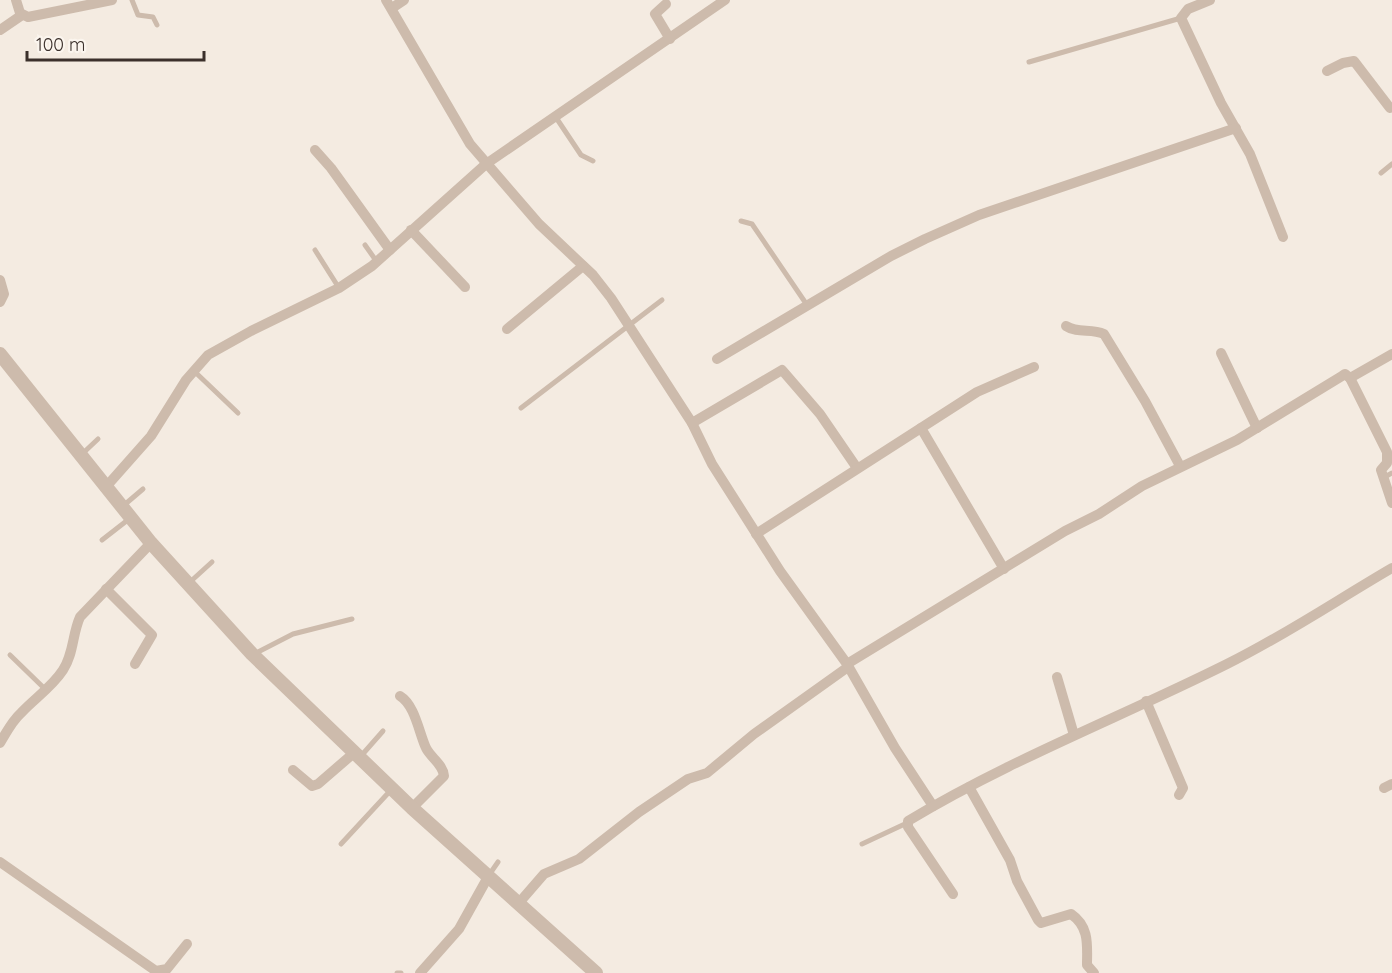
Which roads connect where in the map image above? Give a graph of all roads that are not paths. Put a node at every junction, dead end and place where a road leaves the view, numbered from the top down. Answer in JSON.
{"nodes":[{"id":1,"x":16,"y":0,"type":"edge"},
{"id":2,"x":112,"y":0,"type":"edge"},
{"id":3,"x":132,"y":0,"type":"edge"},
{"id":4,"x":404,"y":0,"type":"edge"},
{"id":5,"x":725,"y":0,"type":"edge"},
{"id":6,"x":1210,"y":0,"type":"edge"},
{"id":7,"x":389,"y":4,"type":"edge"},
{"id":8,"x":666,"y":4,"type":"dead end"},
{"id":9,"x":22,"y":15,"type":"junction"},
{"id":10,"x":1181,"y":18,"type":"junction"},
{"id":11,"x":158,"y":25,"type":"dead end"},
{"id":12,"x":0,"y":30,"type":"edge"},
{"id":13,"x":669,"y":37,"type":"junction"},
{"id":14,"x":1029,"y":62,"type":"dead end"},
{"id":15,"x":1327,"y":71,"type":"dead end"},
{"id":16,"x":1392,"y":108,"type":"edge"},
{"id":17,"x":555,"y":117,"type":"junction"},
{"id":18,"x":1236,"y":128,"type":"junction"},
{"id":19,"x":315,"y":150,"type":"dead end"},
{"id":20,"x":593,"y":161,"type":"dead end"},
{"id":21,"x":486,"y":164,"type":"junction"},
{"id":22,"x":1392,"y":164,"type":"edge"},
{"id":23,"x":1381,"y":172,"type":"dead end"},
{"id":24,"x":741,"y":221,"type":"dead end"},
{"id":25,"x":411,"y":230,"type":"junction"},
{"id":26,"x":1283,"y":237,"type":"dead end"},
{"id":27,"x":366,"y":246,"type":"dead end"},
{"id":28,"x":388,"y":247,"type":"junction"},
{"id":29,"x":315,"y":250,"type":"dead end"},
{"id":30,"x":376,"y":260,"type":"junction"},
{"id":31,"x":583,"y":266,"type":"junction"},
{"id":32,"x":0,"y":280,"type":"edge"},
{"id":33,"x":338,"y":285,"type":"junction"},
{"id":34,"x":465,"y":287,"type":"dead end"},
{"id":35,"x":662,"y":300,"type":"dead end"},
{"id":36,"x":0,"y":302,"type":"edge"},
{"id":37,"x":807,"y":305,"type":"junction"},
{"id":38,"x":630,"y":322,"type":"junction"},
{"id":39,"x":1066,"y":326,"type":"dead end"},
{"id":40,"x":507,"y":329,"type":"dead end"},
{"id":41,"x":1221,"y":353,"type":"dead end"},
{"id":42,"x":0,"y":354,"type":"edge"},
{"id":43,"x":1392,"y":354,"type":"edge"},
{"id":44,"x":717,"y":359,"type":"dead end"},
{"id":45,"x":1034,"y":367,"type":"dead end"},
{"id":46,"x":194,"y":371,"type":"junction"},
{"id":47,"x":1350,"y":378,"type":"junction"},
{"id":48,"x":521,"y":408,"type":"dead end"},
{"id":49,"x":238,"y":413,"type":"dead end"},
{"id":50,"x":695,"y":422,"type":"junction"},
{"id":51,"x":921,"y":428,"type":"junction"},
{"id":52,"x":1257,"y":428,"type":"junction"},
{"id":53,"x":98,"y":439,"type":"dead end"},
{"id":54,"x":1390,"y":450,"type":"edge"},
{"id":55,"x":80,"y":456,"type":"junction"},
{"id":56,"x":1180,"y":466,"type":"junction"},
{"id":57,"x":857,"y":468,"type":"junction"},
{"id":58,"x":1388,"y":476,"type":"edge"},
{"id":59,"x":105,"y":488,"type":"junction"},
{"id":60,"x":143,"y":489,"type":"dead end"},
{"id":61,"x":1392,"y":504,"type":"edge"},
{"id":62,"x":126,"y":516,"type":"junction"},
{"id":63,"x":758,"y":533,"type":"junction"},
{"id":64,"x":102,"y":540,"type":"dead end"},
{"id":65,"x":147,"y":546,"type":"junction"},
{"id":66,"x":212,"y":562,"type":"dead end"},
{"id":67,"x":1392,"y":568,"type":"edge"},
{"id":68,"x":1004,"y":569,"type":"junction"},
{"id":69,"x":188,"y":583,"type":"junction"},
{"id":70,"x":106,"y":589,"type":"junction"},
{"id":71,"x":352,"y":619,"type":"dead end"},
{"id":72,"x":252,"y":654,"type":"junction"},
{"id":73,"x":10,"y":655,"type":"dead end"},
{"id":74,"x":135,"y":664,"type":"dead end"},
{"id":75,"x":849,"y":664,"type":"junction"},
{"id":76,"x":1057,"y":676,"type":"dead end"},
{"id":77,"x":45,"y":688,"type":"junction"},
{"id":78,"x":400,"y":696,"type":"dead end"},
{"id":79,"x":1146,"y":701,"type":"junction"},
{"id":80,"x":383,"y":731,"type":"dead end"},
{"id":81,"x":1074,"y":735,"type":"junction"},
{"id":82,"x":0,"y":743,"type":"edge"},
{"id":83,"x":355,"y":755,"type":"junction"},
{"id":84,"x":293,"y":770,"type":"dead end"},
{"id":85,"x":969,"y":787,"type":"junction"},
{"id":86,"x":391,"y":790,"type":"junction"},
{"id":87,"x":1179,"y":795,"type":"dead end"},
{"id":88,"x":933,"y":806,"type":"junction"},
{"id":89,"x":412,"y":808,"type":"junction"},
{"id":90,"x":907,"y":823,"type":"junction"},
{"id":91,"x":340,"y":844,"type":"dead end"},
{"id":92,"x":862,"y":844,"type":"dead end"},
{"id":93,"x":0,"y":862,"type":"edge"},
{"id":94,"x":498,"y":862,"type":"dead end"},
{"id":95,"x":486,"y":880,"type":"junction"},
{"id":96,"x":953,"y":894,"type":"dead end"},
{"id":97,"x":518,"y":904,"type":"junction"},
{"id":98,"x":187,"y":944,"type":"dead end"},
{"id":99,"x":420,"y":973,"type":"edge"},
{"id":100,"x":596,"y":973,"type":"edge"},
{"id":101,"x":1094,"y":973,"type":"edge"}],
"edges":[{"from":1,"to":9,"type":"street"},
{"from":2,"to":9,"type":"street"},
{"from":3,"to":11,"type":"lane"},
{"from":4,"to":7,"type":"street"},
{"from":5,"to":13,"type":"street"},
{"from":6,"to":10,"type":"street"},
{"from":7,"to":21,"type":"street"},
{"from":8,"to":13,"type":"street"},
{"from":9,"to":12,"type":"street"},
{"from":10,"to":14,"type":"lane"},
{"from":10,"to":18,"type":"street"},
{"from":13,"to":17,"type":"street"},
{"from":15,"to":16,"type":"street"},
{"from":17,"to":20,"type":"lane"},
{"from":17,"to":21,"type":"street"},
{"from":18,"to":26,"type":"street"},
{"from":18,"to":37,"type":"street"},
{"from":19,"to":28,"type":"street"},
{"from":21,"to":25,"type":"street"},
{"from":21,"to":31,"type":"street"},
{"from":22,"to":23,"type":"lane"},
{"from":24,"to":37,"type":"lane"},
{"from":25,"to":28,"type":"street"},
{"from":25,"to":34,"type":"street"},
{"from":27,"to":30,"type":"lane"},
{"from":28,"to":30,"type":"street"},
{"from":29,"to":33,"type":"lane"},
{"from":30,"to":33,"type":"street"},
{"from":31,"to":38,"type":"street"},
{"from":31,"to":40,"type":"street"},
{"from":32,"to":36,"type":"street"},
{"from":33,"to":46,"type":"street"},
{"from":35,"to":38,"type":"lane"},
{"from":37,"to":44,"type":"street"},
{"from":38,"to":48,"type":"lane"},
{"from":38,"to":50,"type":"street"},
{"from":39,"to":56,"type":"street"},
{"from":41,"to":52,"type":"street"},
{"from":42,"to":55,"type":"street"},
{"from":43,"to":47,"type":"street"},
{"from":45,"to":51,"type":"street"},
{"from":46,"to":49,"type":"lane"},
{"from":46,"to":59,"type":"street"},
{"from":47,"to":52,"type":"street"},
{"from":47,"to":54,"type":"street"},
{"from":50,"to":57,"type":"street"},
{"from":50,"to":63,"type":"street"},
{"from":51,"to":57,"type":"street"},
{"from":51,"to":68,"type":"street"},
{"from":52,"to":56,"type":"street"},
{"from":53,"to":55,"type":"lane"},
{"from":54,"to":58,"type":"street"},
{"from":55,"to":59,"type":"street"},
{"from":56,"to":68,"type":"street"},
{"from":57,"to":63,"type":"street"},
{"from":58,"to":61,"type":"street"},
{"from":59,"to":62,"type":"street"},
{"from":60,"to":62,"type":"lane"},
{"from":62,"to":64,"type":"lane"},
{"from":62,"to":65,"type":"street"},
{"from":63,"to":75,"type":"street"},
{"from":65,"to":69,"type":"street"},
{"from":65,"to":70,"type":"street"},
{"from":66,"to":69,"type":"lane"},
{"from":67,"to":79,"type":"street"},
{"from":68,"to":75,"type":"street"},
{"from":69,"to":72,"type":"street"},
{"from":70,"to":74,"type":"street"},
{"from":70,"to":77,"type":"street"},
{"from":71,"to":72,"type":"lane"},
{"from":72,"to":83,"type":"street"},
{"from":73,"to":77,"type":"lane"},
{"from":75,"to":88,"type":"street"},
{"from":75,"to":97,"type":"street"},
{"from":76,"to":81,"type":"street"},
{"from":77,"to":82,"type":"street"},
{"from":78,"to":89,"type":"street"},
{"from":79,"to":81,"type":"street"},
{"from":79,"to":87,"type":"street"},
{"from":80,"to":83,"type":"lane"},
{"from":81,"to":85,"type":"street"},
{"from":83,"to":84,"type":"street"},
{"from":83,"to":86,"type":"street"},
{"from":85,"to":88,"type":"street"},
{"from":85,"to":101,"type":"street"},
{"from":86,"to":89,"type":"street"},
{"from":86,"to":91,"type":"lane"},
{"from":88,"to":90,"type":"street"},
{"from":89,"to":95,"type":"street"},
{"from":90,"to":92,"type":"lane"},
{"from":90,"to":96,"type":"street"},
{"from":93,"to":98,"type":"street"},
{"from":94,"to":95,"type":"lane"},
{"from":95,"to":97,"type":"street"},
{"from":95,"to":99,"type":"street"},
{"from":97,"to":100,"type":"street"}]}
